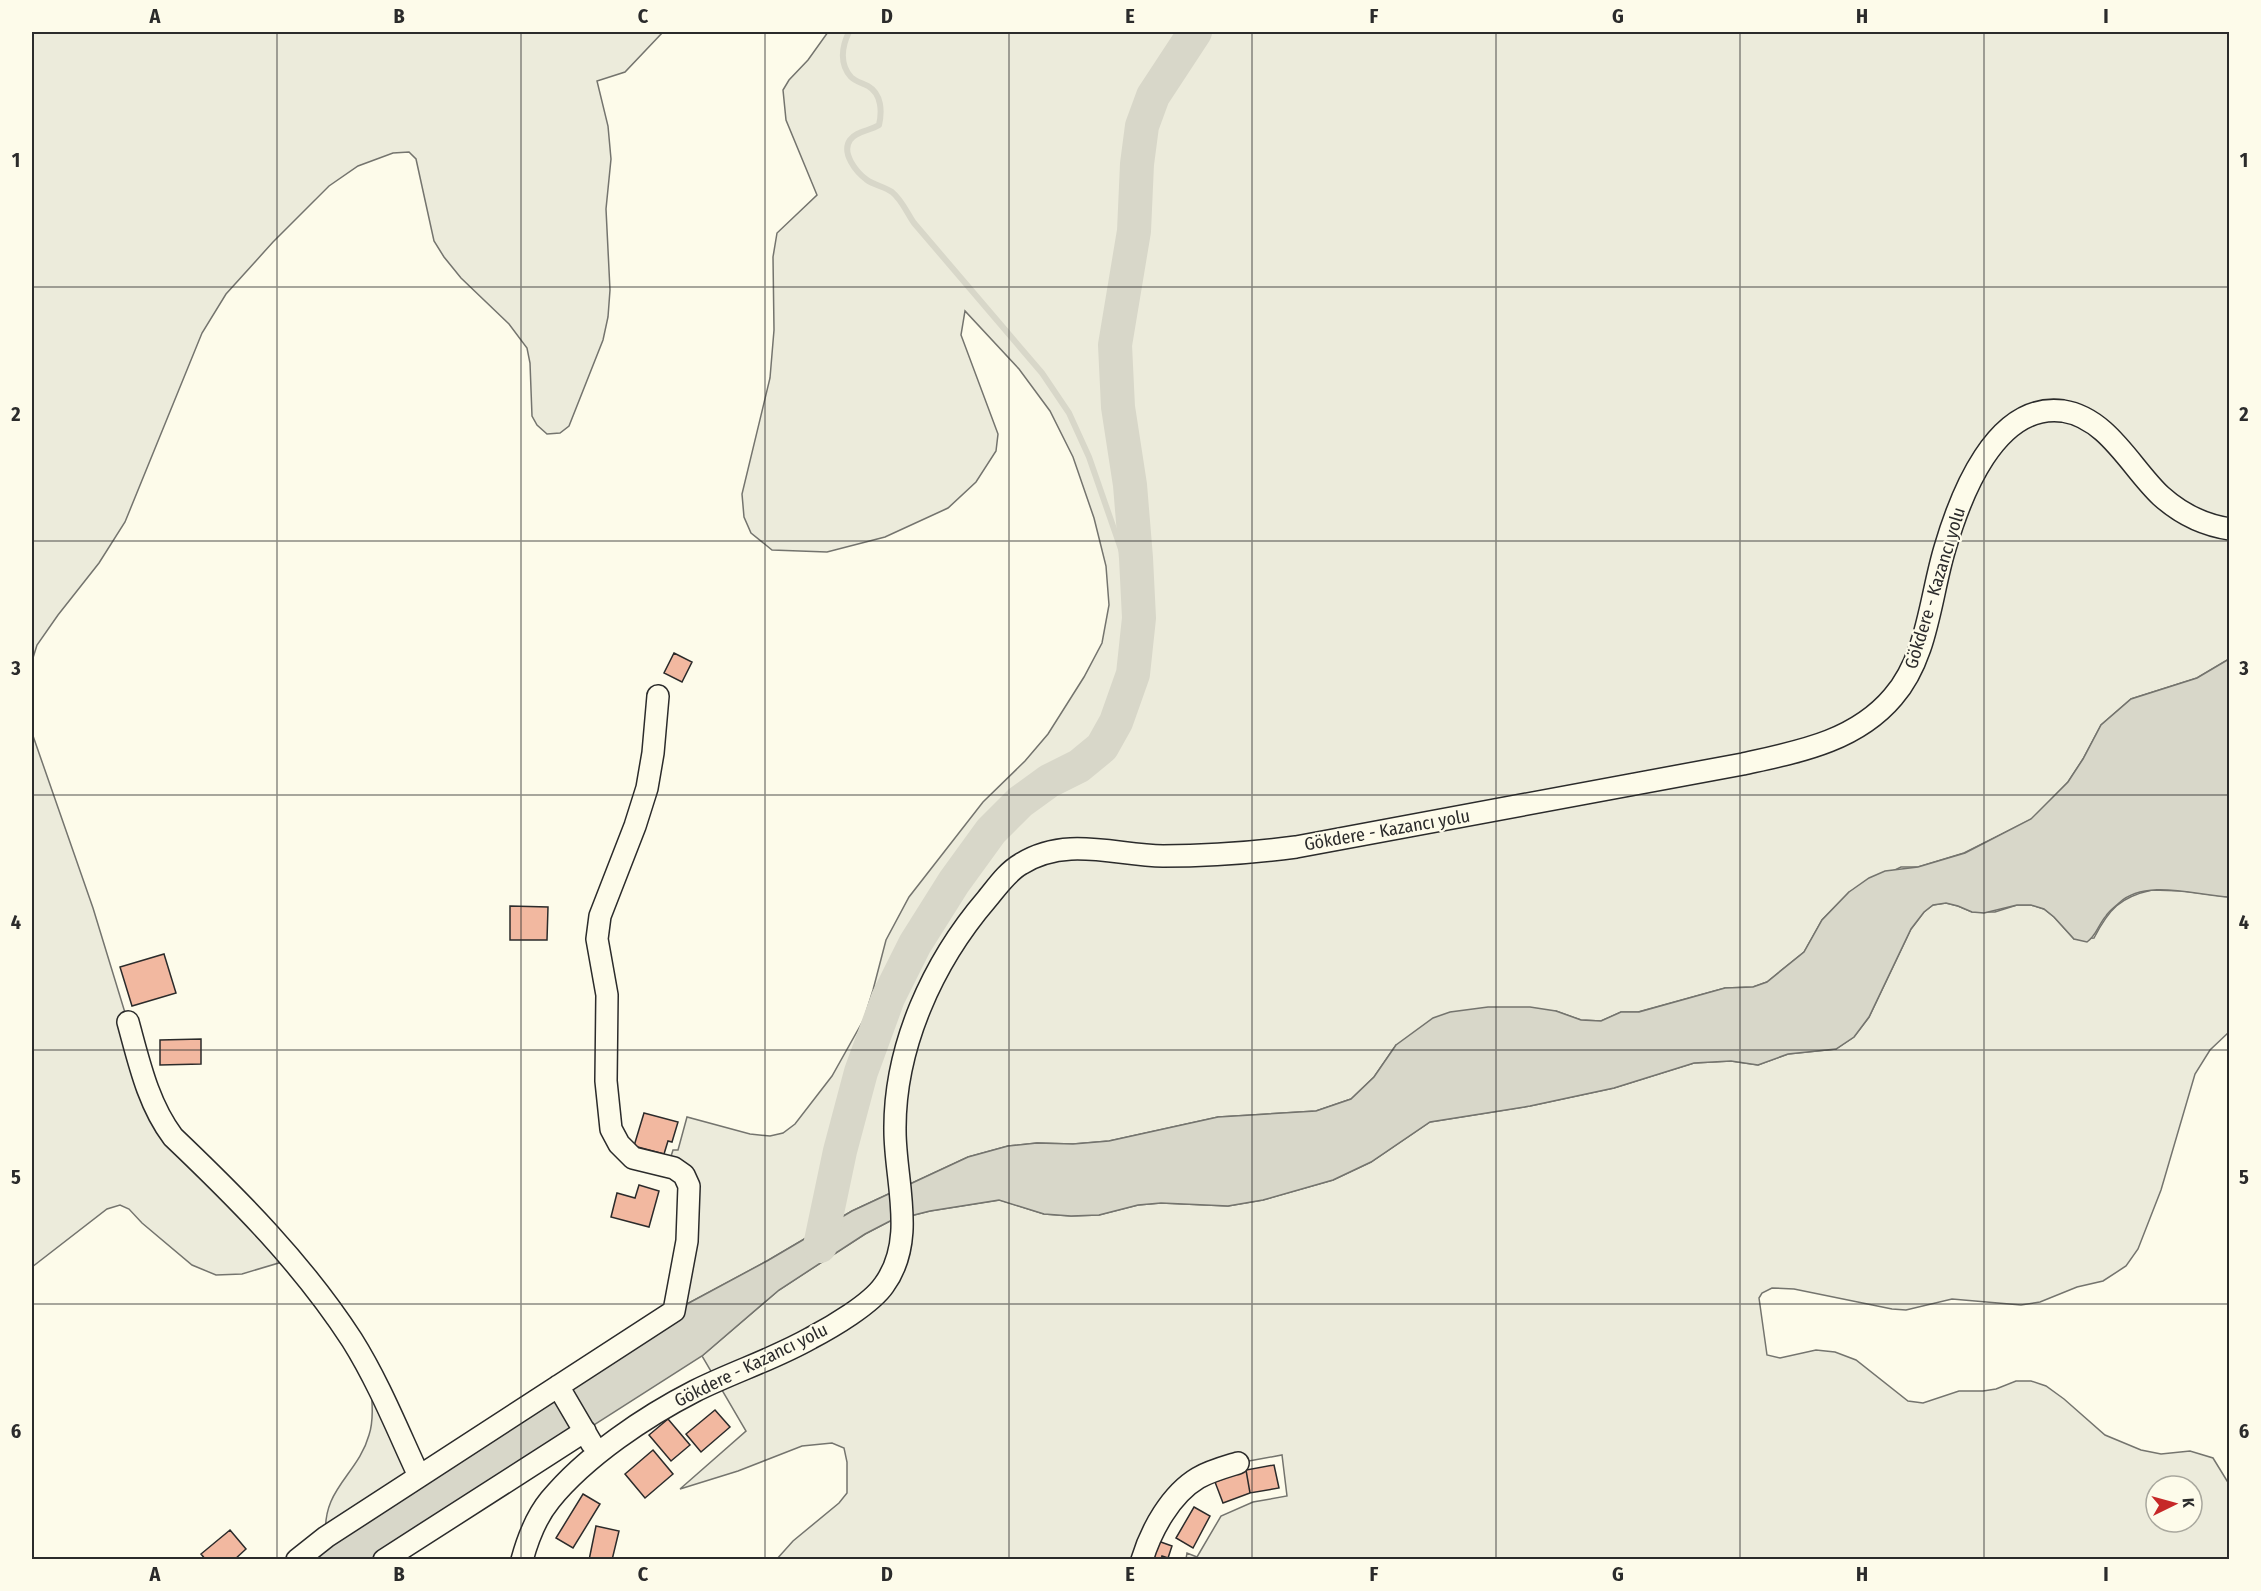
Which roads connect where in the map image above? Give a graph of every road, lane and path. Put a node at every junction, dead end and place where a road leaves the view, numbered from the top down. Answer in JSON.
{"nodes":[{"id":1,"x":2229,"y":529,"type":"edge"},
{"id":2,"x":658,"y":696,"type":"dead end"},
{"id":3,"x":128,"y":1022,"type":"dead end"},
{"id":4,"x":562,"y":1391,"type":"junction"},
{"id":5,"x":582,"y":1426,"type":"junction"},
{"id":6,"x":599,"y":1455,"type":"junction"},
{"id":7,"x":1238,"y":1463,"type":"dead end"},
{"id":8,"x":419,"y":1476,"type":"junction"},
{"id":9,"x":406,"y":1554,"type":"edge"},
{"id":10,"x":297,"y":1560,"type":"edge"},
{"id":11,"x":384,"y":1560,"type":"edge"},
{"id":12,"x":522,"y":1560,"type":"edge"},
{"id":13,"x":1142,"y":1560,"type":"edge"}],
"edges":[{"from":1,"to":6,"type":"street","name":"Gökdere - Kazancı yolu"},
{"from":2,"to":4,"type":"street"},
{"from":3,"to":8,"type":"street"},
{"from":4,"to":5,"type":"street"},
{"from":4,"to":8,"type":"street"},
{"from":5,"to":6,"type":"street"},
{"from":5,"to":9,"type":"street"},
{"from":6,"to":12,"type":"street","name":"Gökdere - Kazancı yolu"},
{"from":7,"to":13,"type":"street"},
{"from":8,"to":10,"type":"street"},
{"from":9,"to":11,"type":"street"}]}
